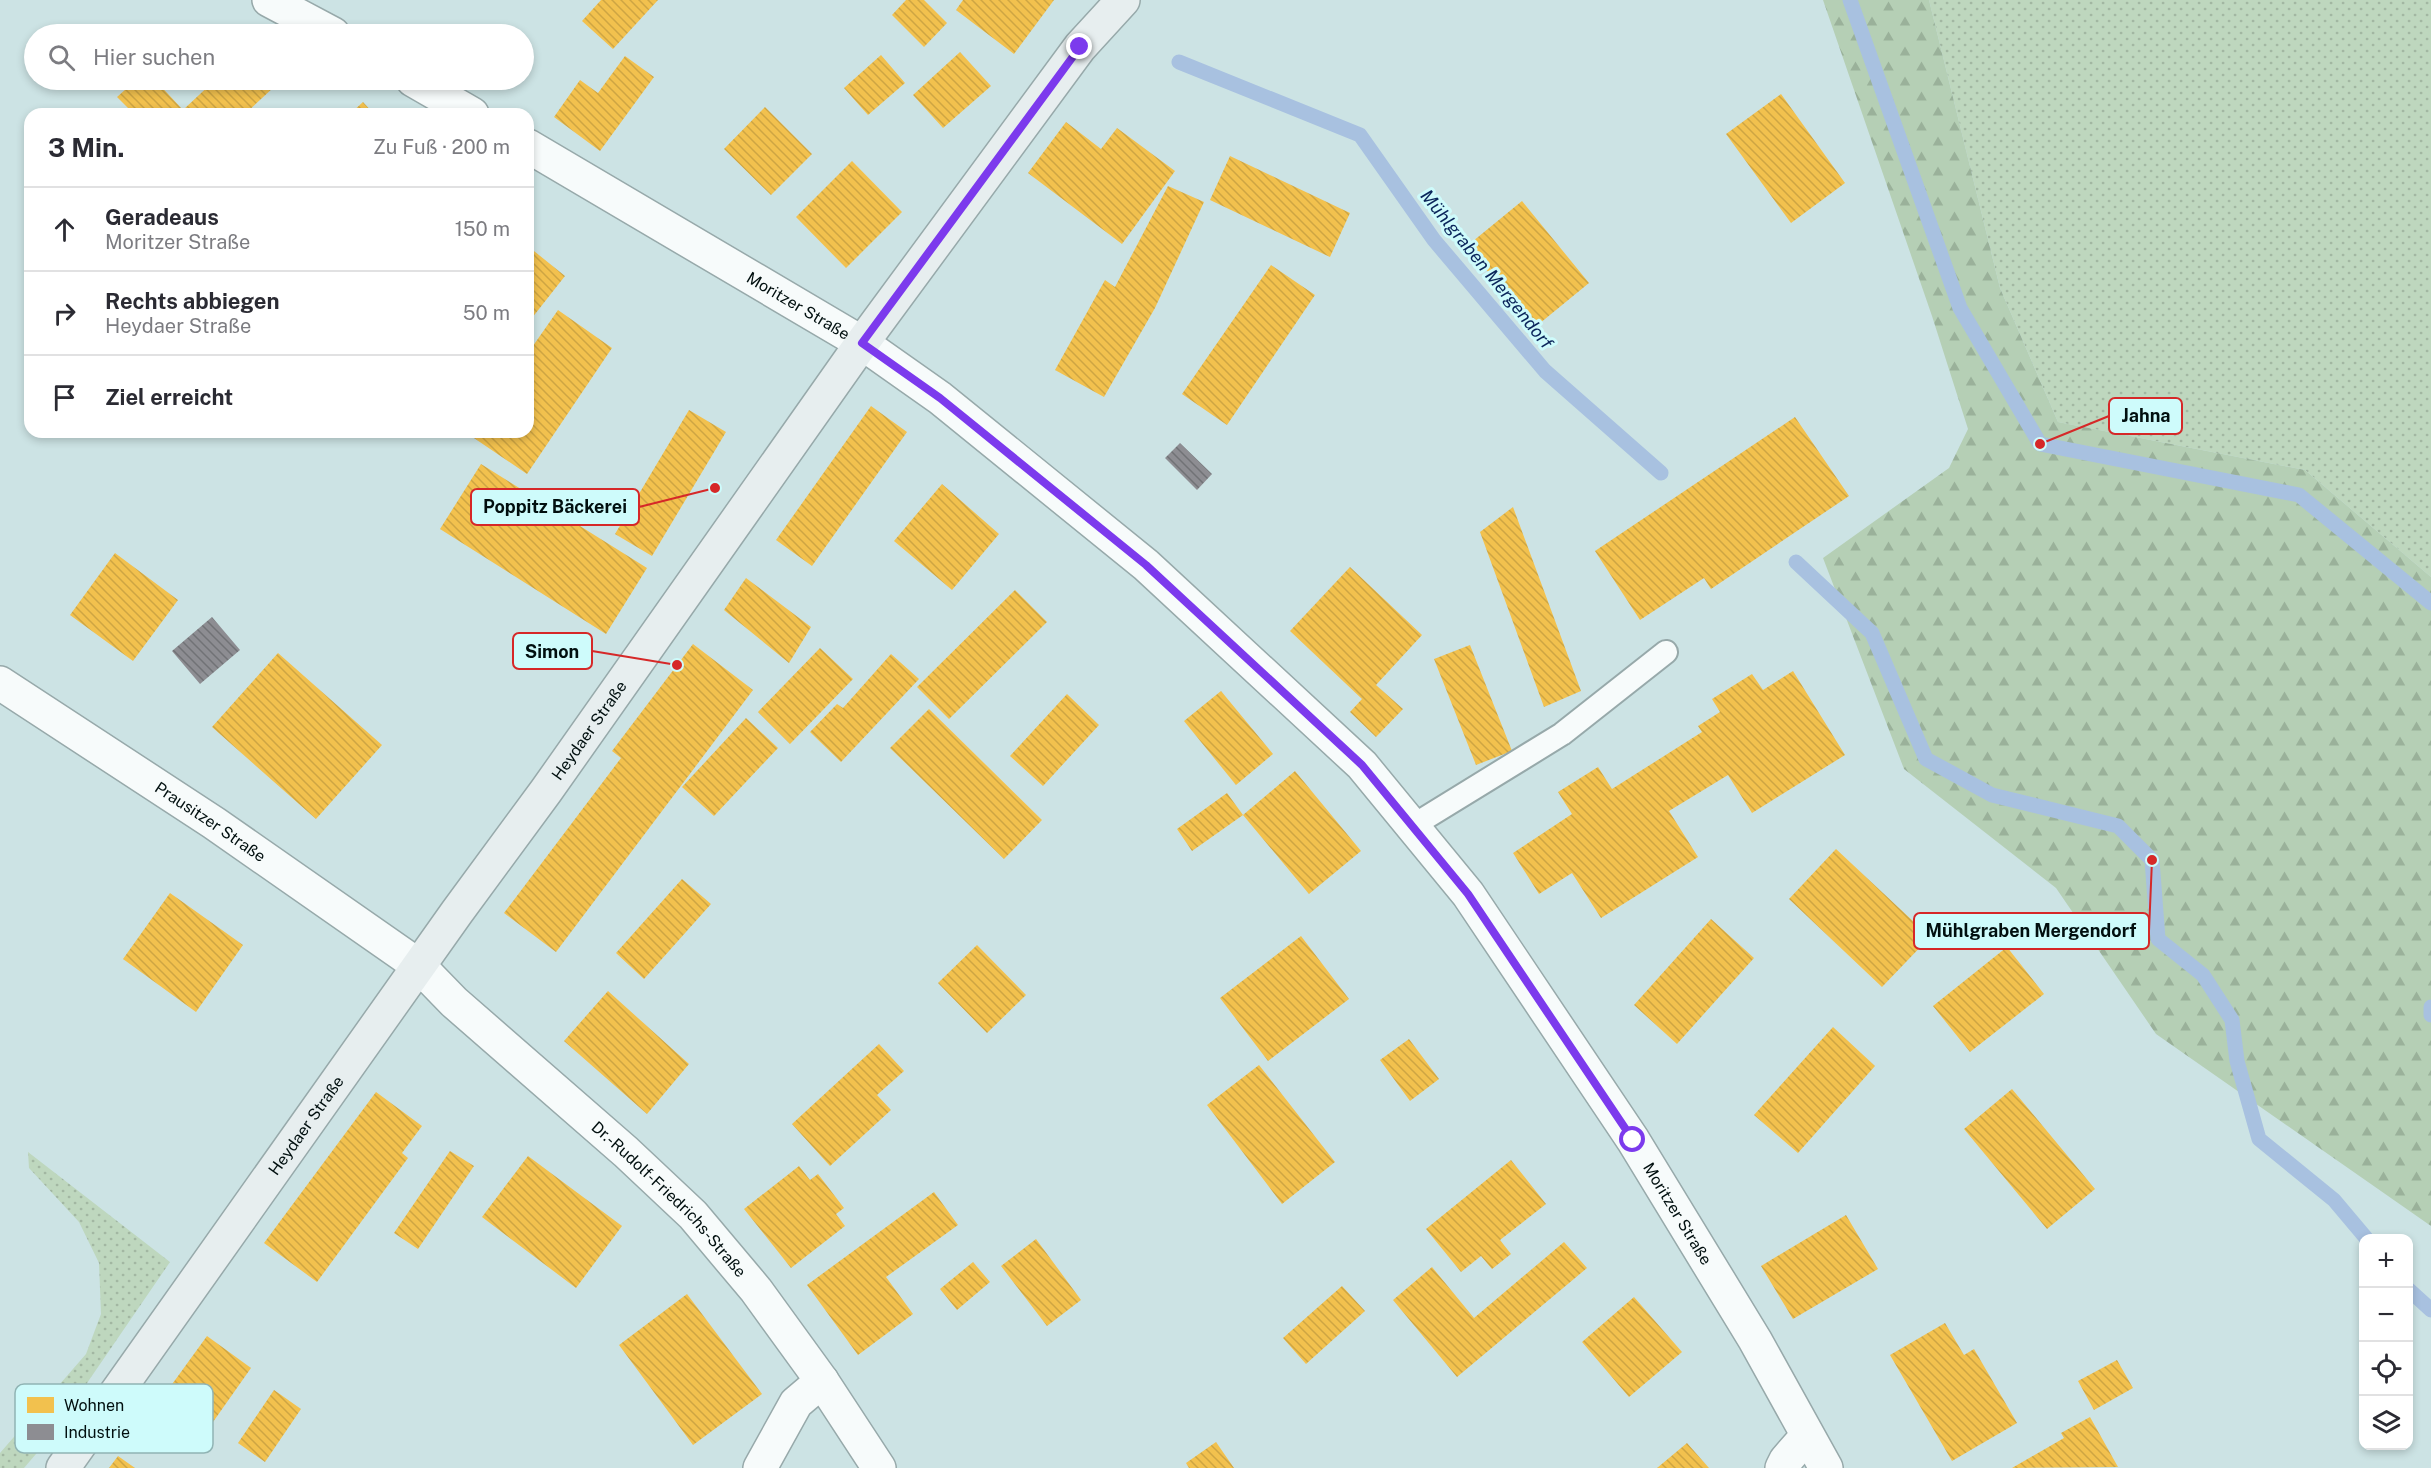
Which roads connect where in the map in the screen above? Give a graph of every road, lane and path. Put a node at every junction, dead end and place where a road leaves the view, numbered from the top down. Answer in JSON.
{"nodes":[{"id":1,"x":269,"y":0,"type":"edge"},
{"id":2,"x":1123,"y":0,"type":"edge"},
{"id":3,"x":314,"y":24,"type":"edge"},
{"id":4,"x":430,"y":90,"type":"edge"},
{"id":5,"x":462,"y":108,"type":"edge"},
{"id":6,"x":534,"y":151,"type":"edge"},
{"id":7,"x":862,"y":343,"type":"junction"},
{"id":8,"x":1666,"y":652,"type":"dead end"},
{"id":9,"x":0,"y":683,"type":"edge"},
{"id":10,"x":1414,"y":825,"type":"junction"},
{"id":11,"x":419,"y":966,"type":"junction"},
{"id":12,"x":822,"y":1381,"type":"junction"},
{"id":13,"x":123,"y":1384,"type":"edge"},
{"id":14,"x":1807,"y":1436,"type":"junction"},
{"id":15,"x":74,"y":1453,"type":"edge"},
{"id":16,"x":63,"y":1468,"type":"edge"},
{"id":17,"x":760,"y":1468,"type":"edge"},
{"id":18,"x":879,"y":1468,"type":"edge"},
{"id":19,"x":1782,"y":1468,"type":"edge"},
{"id":20,"x":1826,"y":1468,"type":"edge"}],
"edges":[{"from":1,"to":3,"type":"street"},
{"from":2,"to":7,"type":"main road","name":"Heydaer Straße"},
{"from":4,"to":5,"type":"street"},
{"from":6,"to":7,"type":"street","name":"Moritzer Straße"},
{"from":7,"to":10,"type":"street","name":"Moritzer Straße"},
{"from":7,"to":11,"type":"main road","name":"Heydaer Straße"},
{"from":8,"to":10,"type":"lane"},
{"from":9,"to":11,"type":"street","name":"Prausitzer Straße"},
{"from":10,"to":14,"type":"street","name":"Moritzer Straße"},
{"from":11,"to":12,"type":"street","name":"Dr.-Rudolf-Friedrichs-Straße"},
{"from":11,"to":13,"type":"main road","name":"Heydaer Straße"},
{"from":12,"to":17,"type":"street"},
{"from":12,"to":18,"type":"street","name":"Dr.-Rudolf-Friedrichs-Straße"},
{"from":14,"to":19,"type":"street"},
{"from":14,"to":20,"type":"street","name":"Moritzer Straße"},
{"from":15,"to":16,"type":"main road","name":"Heydaer Straße"}]}
